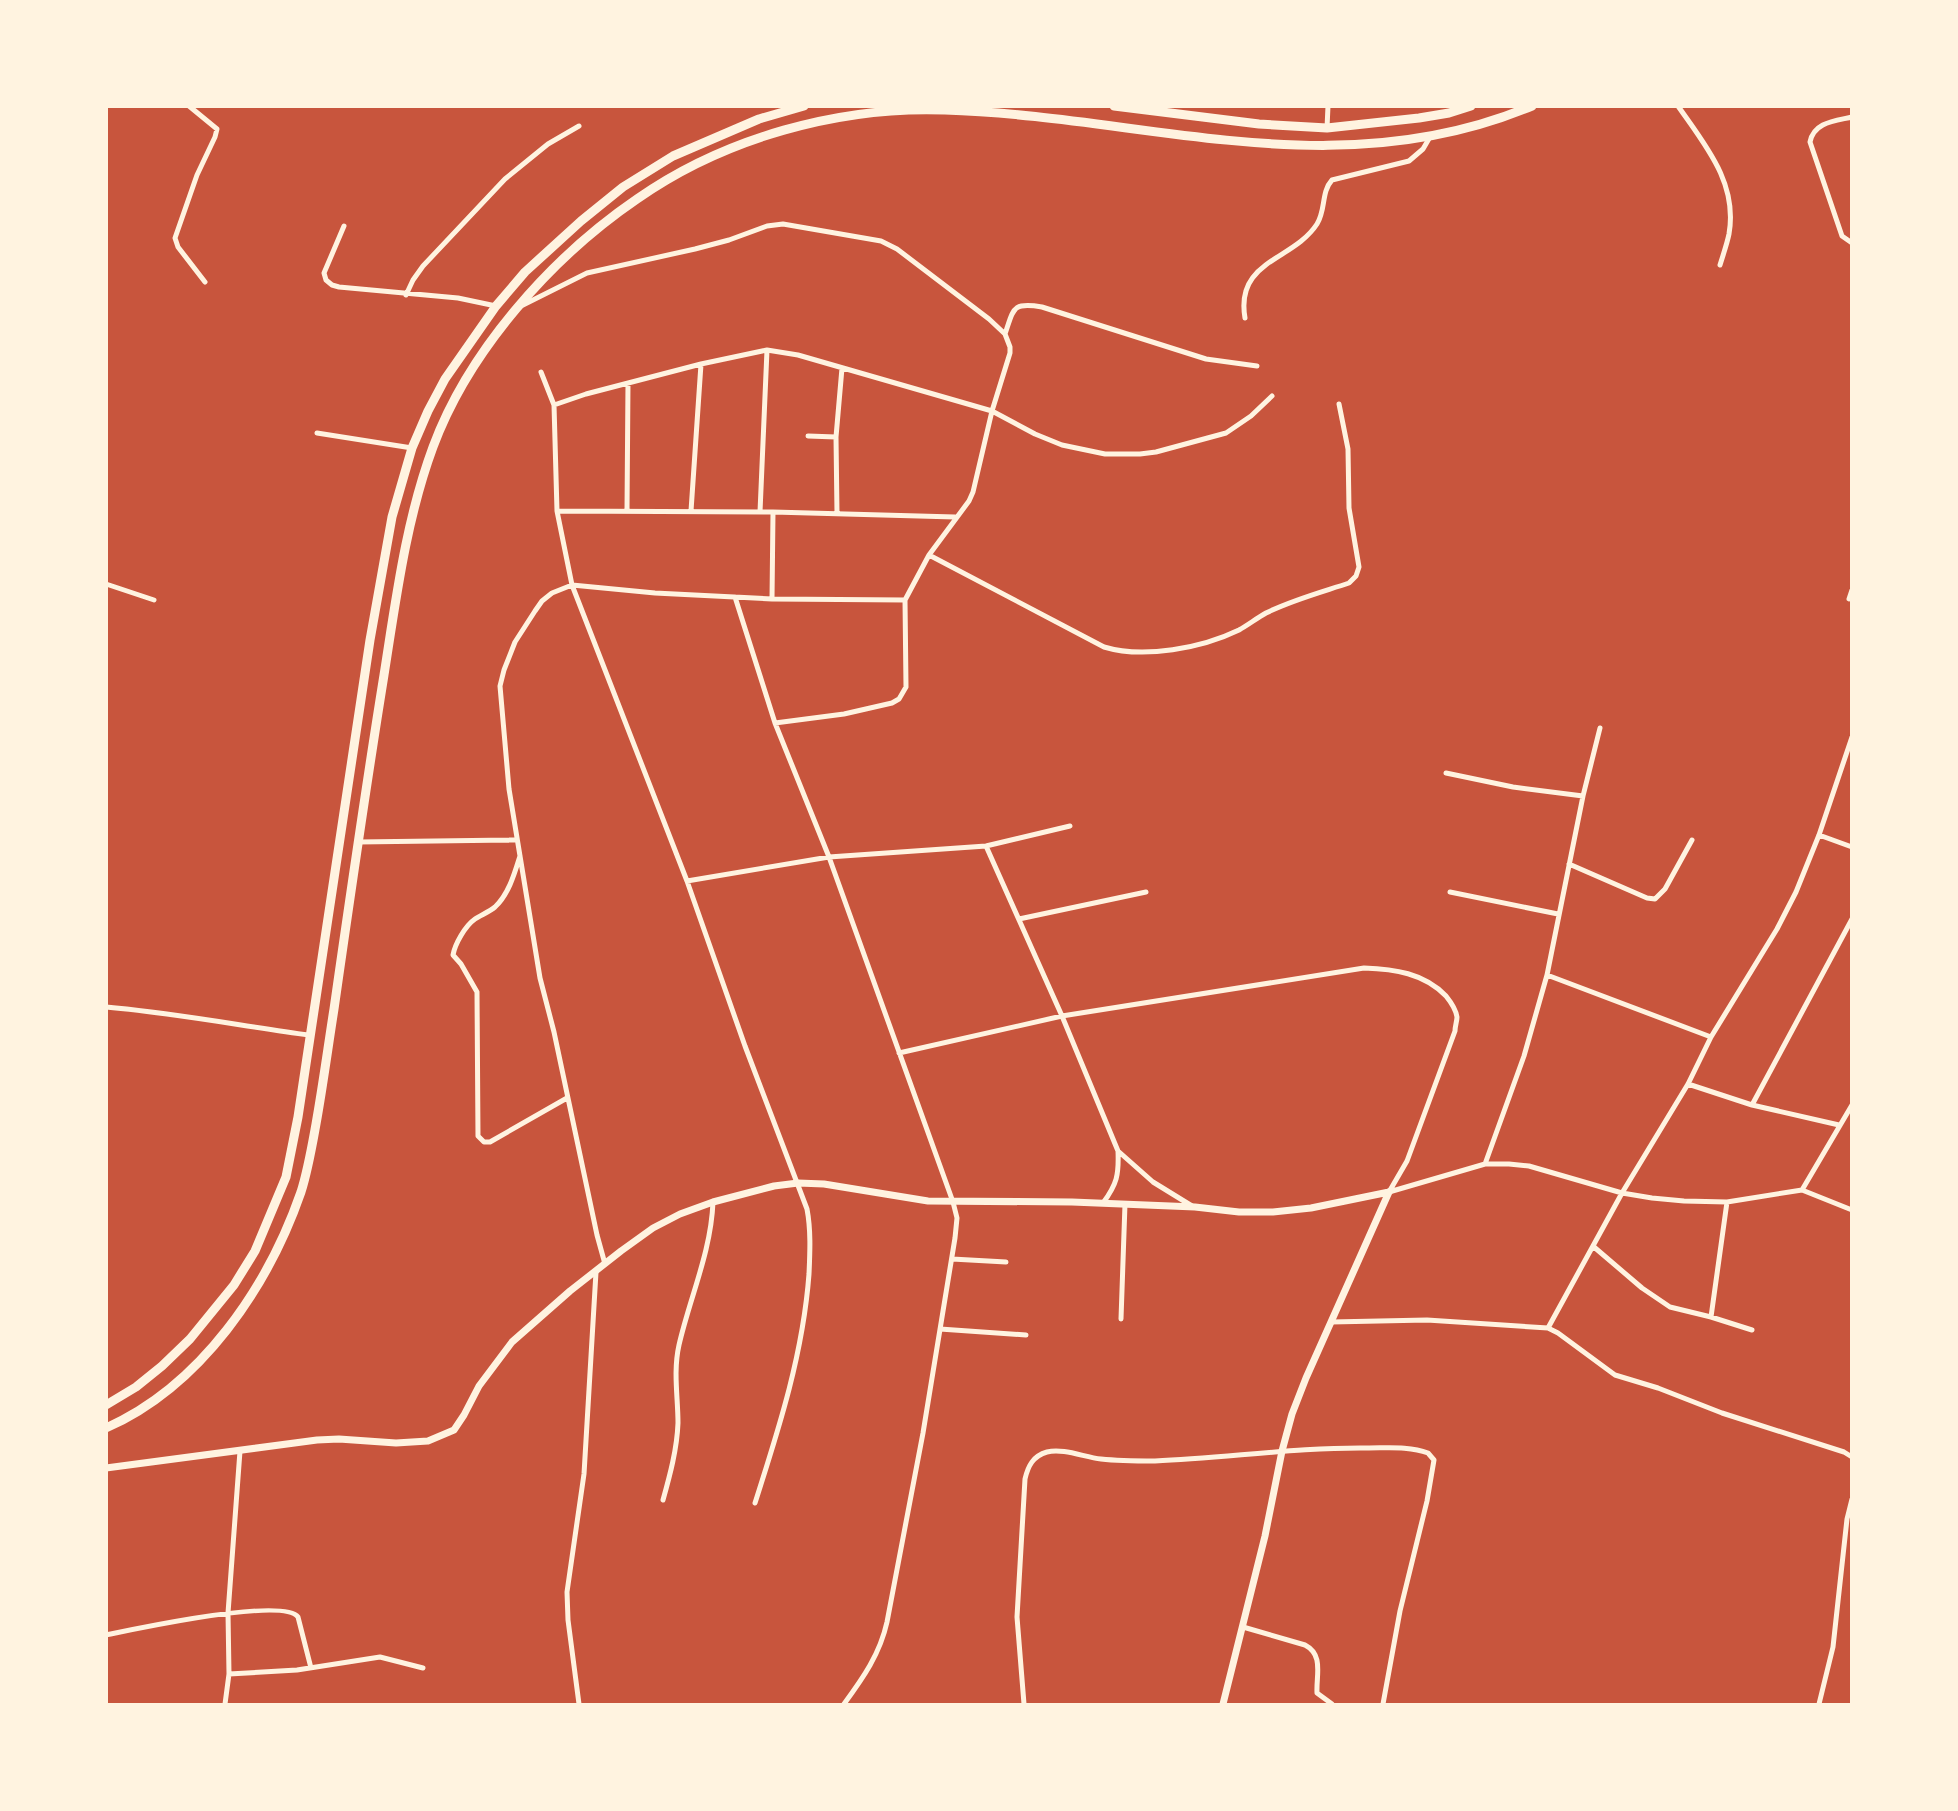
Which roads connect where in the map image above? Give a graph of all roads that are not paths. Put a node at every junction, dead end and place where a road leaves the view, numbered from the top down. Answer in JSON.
{"nodes":[{"id":1,"x":189,"y":106,"type":"edge"},
{"id":2,"x":804,"y":106,"type":"edge"},
{"id":3,"x":1114,"y":106,"type":"edge"},
{"id":4,"x":1328,"y":106,"type":"edge"},
{"id":5,"x":1471,"y":106,"type":"edge"},
{"id":6,"x":1532,"y":106,"type":"edge"},
{"id":7,"x":1678,"y":106,"type":"edge"},
{"id":8,"x":1851,"y":117,"type":"edge"},
{"id":9,"x":579,"y":126,"type":"dead end"},
{"id":10,"x":1327,"y":128,"type":"junction"},
{"id":11,"x":1430,"y":136,"type":"junction"},
{"id":12,"x":344,"y":225,"type":"dead end"},
{"id":13,"x":1851,"y":243,"type":"edge"},
{"id":14,"x":1720,"y":266,"type":"dead end"},
{"id":15,"x":205,"y":282,"type":"dead end"},
{"id":16,"x":406,"y":295,"type":"junction"},
{"id":17,"x":496,"y":306,"type":"junction"},
{"id":18,"x":516,"y":308,"type":"junction"},
{"id":19,"x":1245,"y":318,"type":"dead end"},
{"id":20,"x":1005,"y":334,"type":"junction"},
{"id":21,"x":767,"y":350,"type":"junction"},
{"id":22,"x":701,"y":364,"type":"junction"},
{"id":23,"x":1257,"y":366,"type":"dead end"},
{"id":24,"x":842,"y":368,"type":"junction"},
{"id":25,"x":541,"y":372,"type":"dead end"},
{"id":26,"x":628,"y":383,"type":"junction"},
{"id":27,"x":1272,"y":396,"type":"dead end"},
{"id":28,"x":1339,"y":404,"type":"dead end"},
{"id":29,"x":554,"y":405,"type":"junction"},
{"id":30,"x":992,"y":411,"type":"junction"},
{"id":31,"x":317,"y":433,"type":"dead end"},
{"id":32,"x":808,"y":436,"type":"dead end"},
{"id":33,"x":836,"y":437,"type":"junction"},
{"id":34,"x":412,"y":448,"type":"junction"},
{"id":35,"x":627,"y":511,"type":"junction"},
{"id":36,"x":691,"y":511,"type":"junction"},
{"id":37,"x":557,"y":512,"type":"junction"},
{"id":38,"x":760,"y":512,"type":"junction"},
{"id":39,"x":773,"y":512,"type":"junction"},
{"id":40,"x":837,"y":513,"type":"junction"},
{"id":41,"x":955,"y":517,"type":"junction"},
{"id":42,"x":929,"y":555,"type":"junction"},
{"id":43,"x":106,"y":584,"type":"edge"},
{"id":44,"x":572,"y":585,"type":"junction"},
{"id":45,"x":1851,"y":590,"type":"edge"},
{"id":46,"x":735,"y":597,"type":"junction"},
{"id":47,"x":772,"y":599,"type":"junction"},
{"id":48,"x":1849,"y":599,"type":"dead end"},
{"id":49,"x":154,"y":600,"type":"dead end"},
{"id":50,"x":905,"y":600,"type":"junction"},
{"id":51,"x":775,"y":723,"type":"junction"},
{"id":52,"x":1600,"y":728,"type":"dead end"},
{"id":53,"x":1851,"y":737,"type":"edge"},
{"id":54,"x":355,"y":740,"type":"junction"},
{"id":55,"x":373,"y":744,"type":"junction"},
{"id":56,"x":1446,"y":773,"type":"dead end"},
{"id":57,"x":348,"y":782,"type":"junction"},
{"id":58,"x":367,"y":785,"type":"junction"},
{"id":59,"x":1583,"y":796,"type":"junction"},
{"id":60,"x":1071,"y":826,"type":"dead end"},
{"id":61,"x":1819,"y":835,"type":"junction"},
{"id":62,"x":517,"y":840,"type":"junction"},
{"id":63,"x":1692,"y":840,"type":"dead end"},
{"id":64,"x":358,"y":842,"type":"junction"},
{"id":65,"x":986,"y":846,"type":"junction"},
{"id":66,"x":1851,"y":847,"type":"edge"},
{"id":67,"x":520,"y":854,"type":"junction"},
{"id":68,"x":829,"y":857,"type":"junction"},
{"id":69,"x":1569,"y":864,"type":"junction"},
{"id":70,"x":687,"y":881,"type":"junction"},
{"id":71,"x":1146,"y":892,"type":"dead end"},
{"id":72,"x":1450,"y":892,"type":"dead end"},
{"id":73,"x":1558,"y":914,"type":"junction"},
{"id":74,"x":1019,"y":919,"type":"junction"},
{"id":75,"x":1851,"y":919,"type":"edge"},
{"id":76,"x":1547,"y":975,"type":"junction"},
{"id":77,"x":106,"y":1007,"type":"edge"},
{"id":78,"x":1062,"y":1016,"type":"junction"},
{"id":79,"x":309,"y":1035,"type":"junction"},
{"id":80,"x":1711,"y":1037,"type":"junction"},
{"id":81,"x":899,"y":1053,"type":"junction"},
{"id":82,"x":1688,"y":1084,"type":"junction"},
{"id":83,"x":567,"y":1098,"type":"junction"},
{"id":84,"x":1752,"y":1105,"type":"junction"},
{"id":85,"x":1851,"y":1105,"type":"edge"},
{"id":86,"x":1839,"y":1125,"type":"junction"},
{"id":87,"x":1118,"y":1151,"type":"junction"},
{"id":88,"x":1485,"y":1164,"type":"junction"},
{"id":89,"x":798,"y":1183,"type":"junction"},
{"id":90,"x":1802,"y":1190,"type":"junction"},
{"id":91,"x":1389,"y":1192,"type":"junction"},
{"id":92,"x":1622,"y":1193,"type":"junction"},
{"id":93,"x":713,"y":1202,"type":"junction"},
{"id":94,"x":953,"y":1202,"type":"junction"},
{"id":95,"x":1727,"y":1202,"type":"junction"},
{"id":96,"x":1103,"y":1203,"type":"junction"},
{"id":97,"x":1125,"y":1204,"type":"junction"},
{"id":98,"x":1195,"y":1207,"type":"junction"},
{"id":99,"x":1851,"y":1210,"type":"edge"},
{"id":100,"x":1594,"y":1247,"type":"junction"},
{"id":101,"x":952,"y":1259,"type":"junction"},
{"id":102,"x":1006,"y":1262,"type":"dead end"},
{"id":103,"x":605,"y":1264,"type":"junction"},
{"id":104,"x":596,"y":1272,"type":"junction"},
{"id":105,"x":1711,"y":1317,"type":"junction"},
{"id":106,"x":1120,"y":1319,"type":"dead end"},
{"id":107,"x":1331,"y":1322,"type":"junction"},
{"id":108,"x":940,"y":1329,"type":"junction"},
{"id":109,"x":1548,"y":1329,"type":"junction"},
{"id":110,"x":1752,"y":1330,"type":"dead end"},
{"id":111,"x":1026,"y":1335,"type":"dead end"},
{"id":112,"x":106,"y":1406,"type":"edge"},
{"id":113,"x":106,"y":1428,"type":"edge"},
{"id":114,"x":240,"y":1451,"type":"junction"},
{"id":115,"x":1282,"y":1451,"type":"junction"},
{"id":116,"x":1851,"y":1457,"type":"edge"},
{"id":117,"x":106,"y":1468,"type":"edge"},
{"id":118,"x":1851,"y":1499,"type":"edge"},
{"id":119,"x":663,"y":1500,"type":"dead end"},
{"id":120,"x":755,"y":1503,"type":"dead end"},
{"id":121,"x":228,"y":1613,"type":"junction"},
{"id":122,"x":1243,"y":1627,"type":"junction"},
{"id":123,"x":106,"y":1635,"type":"edge"},
{"id":124,"x":311,"y":1668,"type":"junction"},
{"id":125,"x":423,"y":1668,"type":"dead end"},
{"id":126,"x":229,"y":1674,"type":"junction"},
{"id":127,"x":225,"y":1704,"type":"edge"},
{"id":128,"x":579,"y":1704,"type":"edge"},
{"id":129,"x":844,"y":1704,"type":"edge"},
{"id":130,"x":1024,"y":1704,"type":"edge"},
{"id":131,"x":1223,"y":1704,"type":"edge"},
{"id":132,"x":1332,"y":1704,"type":"edge"},
{"id":133,"x":1383,"y":1704,"type":"edge"},
{"id":134,"x":1819,"y":1704,"type":"edge"}],
"edges":[{"from":1,"to":15,"type":"street"},
{"from":2,"to":17,"type":"highway"},
{"from":3,"to":10,"type":"highway"},
{"from":4,"to":10,"type":"street"},
{"from":5,"to":10,"type":"highway"},
{"from":6,"to":11,"type":"highway"},
{"from":7,"to":14,"type":"street"},
{"from":8,"to":13,"type":"street"},
{"from":9,"to":16,"type":"street"},
{"from":11,"to":18,"type":"highway"},
{"from":11,"to":19,"type":"street"},
{"from":12,"to":16,"type":"street"},
{"from":16,"to":17,"type":"street"},
{"from":17,"to":34,"type":"highway"},
{"from":18,"to":20,"type":"street"},
{"from":18,"to":55,"type":"highway"},
{"from":20,"to":23,"type":"street"},
{"from":20,"to":30,"type":"street"},
{"from":21,"to":22,"type":"street"},
{"from":21,"to":24,"type":"street"},
{"from":21,"to":38,"type":"street"},
{"from":22,"to":26,"type":"street"},
{"from":22,"to":36,"type":"street"},
{"from":24,"to":30,"type":"street"},
{"from":24,"to":33,"type":"street"},
{"from":25,"to":29,"type":"street"},
{"from":26,"to":29,"type":"street"},
{"from":26,"to":35,"type":"street"},
{"from":27,"to":30,"type":"street"},
{"from":28,"to":42,"type":"street"},
{"from":29,"to":37,"type":"street"},
{"from":30,"to":41,"type":"street"},
{"from":31,"to":34,"type":"street"},
{"from":32,"to":33,"type":"street"},
{"from":33,"to":40,"type":"street"},
{"from":34,"to":54,"type":"highway"},
{"from":35,"to":36,"type":"street"},
{"from":35,"to":37,"type":"street"},
{"from":36,"to":38,"type":"street"},
{"from":37,"to":44,"type":"street"},
{"from":38,"to":39,"type":"street"},
{"from":39,"to":40,"type":"street"},
{"from":39,"to":47,"type":"street"},
{"from":40,"to":41,"type":"street"},
{"from":41,"to":42,"type":"street"},
{"from":42,"to":50,"type":"street"},
{"from":43,"to":49,"type":"street"},
{"from":44,"to":46,"type":"street"},
{"from":44,"to":62,"type":"street"},
{"from":44,"to":70,"type":"street"},
{"from":45,"to":48,"type":"street"},
{"from":46,"to":47,"type":"street"},
{"from":46,"to":51,"type":"street"},
{"from":47,"to":50,"type":"street"},
{"from":50,"to":51,"type":"street"},
{"from":51,"to":68,"type":"street"},
{"from":52,"to":59,"type":"street"},
{"from":53,"to":61,"type":"street"},
{"from":54,"to":55,"type":"highway"},
{"from":54,"to":57,"type":"highway"},
{"from":55,"to":58,"type":"highway"},
{"from":56,"to":59,"type":"street"},
{"from":57,"to":58,"type":"highway"},
{"from":57,"to":79,"type":"highway"},
{"from":58,"to":64,"type":"highway"},
{"from":59,"to":69,"type":"street"},
{"from":60,"to":65,"type":"street"},
{"from":61,"to":66,"type":"street"},
{"from":61,"to":80,"type":"street"},
{"from":62,"to":64,"type":"street"},
{"from":62,"to":67,"type":"street"},
{"from":63,"to":69,"type":"street"},
{"from":64,"to":113,"type":"highway"},
{"from":65,"to":68,"type":"street"},
{"from":65,"to":74,"type":"street"},
{"from":67,"to":83,"type":"street"},
{"from":67,"to":83,"type":"street"},
{"from":68,"to":70,"type":"street"},
{"from":68,"to":81,"type":"street"},
{"from":69,"to":73,"type":"street"},
{"from":70,"to":89,"type":"street"},
{"from":71,"to":74,"type":"street"},
{"from":72,"to":73,"type":"street"},
{"from":73,"to":76,"type":"street"},
{"from":74,"to":78,"type":"street"},
{"from":75,"to":84,"type":"street"},
{"from":76,"to":80,"type":"street"},
{"from":76,"to":88,"type":"street"},
{"from":77,"to":79,"type":"street"},
{"from":78,"to":81,"type":"street"},
{"from":78,"to":87,"type":"street"},
{"from":78,"to":91,"type":"street"},
{"from":79,"to":112,"type":"highway"},
{"from":80,"to":82,"type":"street"},
{"from":81,"to":94,"type":"street"},
{"from":82,"to":84,"type":"street"},
{"from":82,"to":92,"type":"street"},
{"from":83,"to":103,"type":"street"},
{"from":84,"to":86,"type":"street"},
{"from":85,"to":86,"type":"street"},
{"from":86,"to":90,"type":"street"},
{"from":87,"to":96,"type":"street"},
{"from":87,"to":98,"type":"street"},
{"from":88,"to":91,"type":"street"},
{"from":88,"to":92,"type":"street"},
{"from":89,"to":93,"type":"street"},
{"from":89,"to":94,"type":"street"},
{"from":89,"to":120,"type":"street"},
{"from":90,"to":95,"type":"street"},
{"from":90,"to":99,"type":"street"},
{"from":91,"to":98,"type":"street"},
{"from":91,"to":107,"type":"street"},
{"from":92,"to":95,"type":"street"},
{"from":92,"to":100,"type":"street"},
{"from":93,"to":103,"type":"street"},
{"from":93,"to":119,"type":"street"},
{"from":94,"to":96,"type":"street"},
{"from":94,"to":101,"type":"street"},
{"from":95,"to":105,"type":"street"},
{"from":96,"to":97,"type":"street"},
{"from":97,"to":98,"type":"street"},
{"from":97,"to":106,"type":"street"},
{"from":100,"to":105,"type":"street"},
{"from":100,"to":109,"type":"street"},
{"from":101,"to":102,"type":"street"},
{"from":101,"to":108,"type":"street"},
{"from":103,"to":104,"type":"street"},
{"from":104,"to":114,"type":"street"},
{"from":104,"to":128,"type":"street"},
{"from":105,"to":110,"type":"street"},
{"from":107,"to":109,"type":"street"},
{"from":107,"to":115,"type":"street"},
{"from":108,"to":111,"type":"street"},
{"from":108,"to":129,"type":"street"},
{"from":109,"to":116,"type":"street"},
{"from":114,"to":117,"type":"street"},
{"from":114,"to":121,"type":"street"},
{"from":115,"to":122,"type":"street"},
{"from":115,"to":130,"type":"street"},
{"from":115,"to":133,"type":"street"},
{"from":118,"to":134,"type":"street"},
{"from":121,"to":123,"type":"street"},
{"from":121,"to":124,"type":"street"},
{"from":121,"to":126,"type":"street"},
{"from":122,"to":131,"type":"street"},
{"from":122,"to":132,"type":"street"},
{"from":124,"to":125,"type":"street"},
{"from":124,"to":126,"type":"street"},
{"from":126,"to":127,"type":"street"}]}
